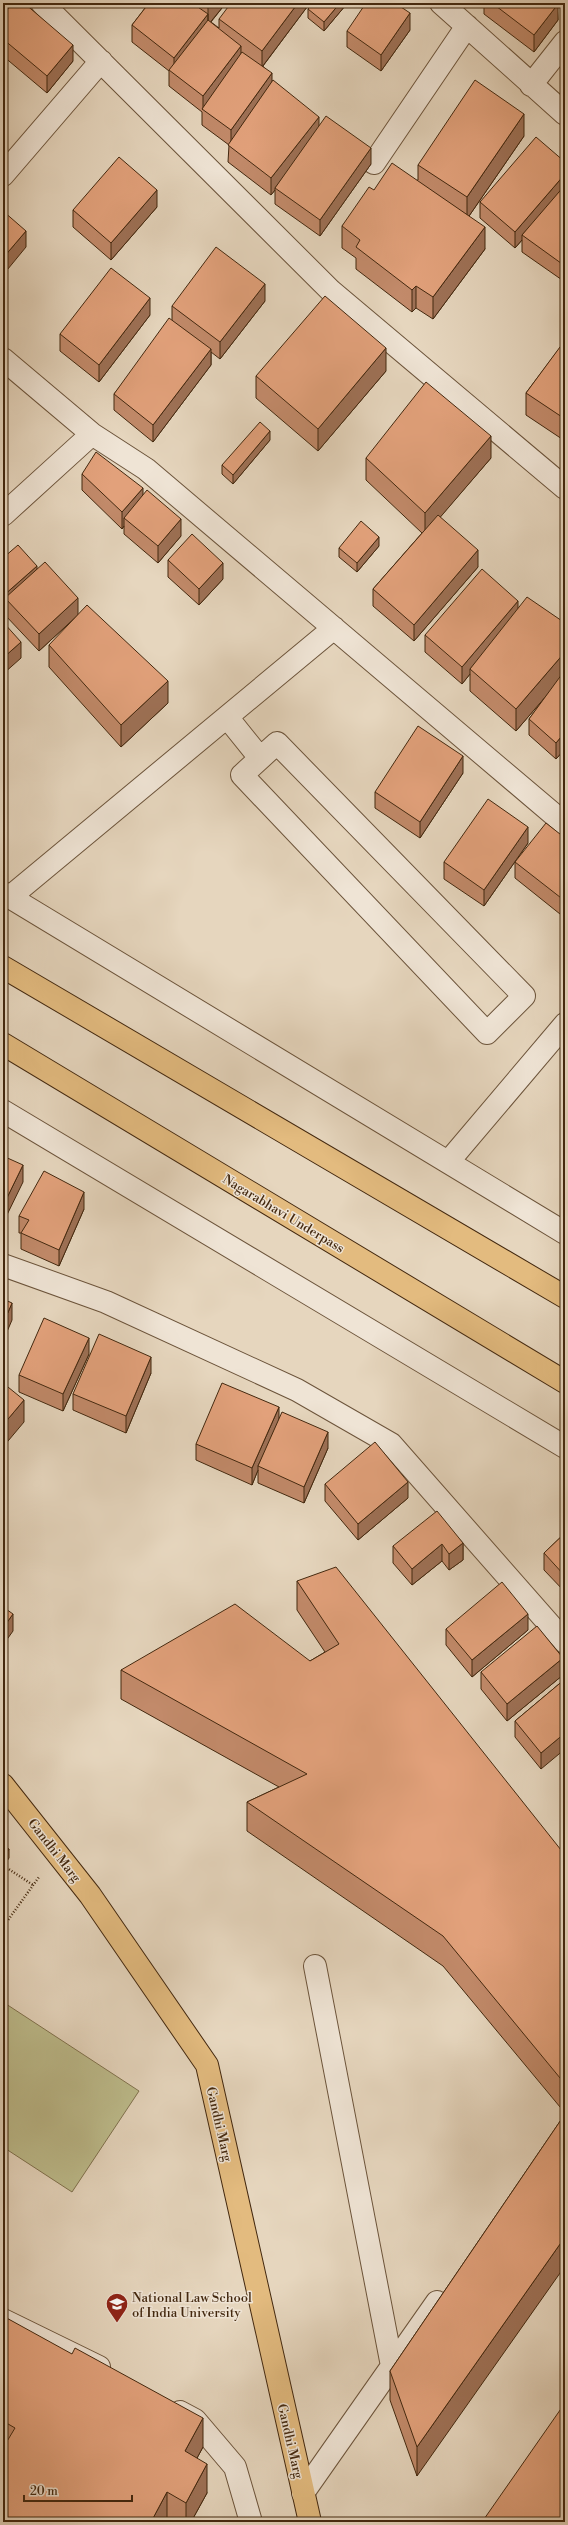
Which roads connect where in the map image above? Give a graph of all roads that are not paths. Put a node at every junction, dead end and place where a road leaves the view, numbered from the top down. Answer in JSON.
{"nodes":[{"id":1,"x":42,"y":3,"type":"edge"},
{"id":2,"x":441,"y":3,"type":"edge"},
{"id":3,"x":466,"y":26,"type":"junction"},
{"id":4,"x":565,"y":42,"type":"edge"},
{"id":5,"x":101,"y":61,"type":"junction"},
{"id":6,"x":531,"y":85,"type":"junction"},
{"id":7,"x":565,"y":114,"type":"edge"},
{"id":8,"x":374,"y":163,"type":"dead end"},
{"id":9,"x":3,"y":175,"type":"edge"},
{"id":10,"x":3,"y":359,"type":"edge"},
{"id":11,"x":92,"y":434,"type":"junction"},
{"id":12,"x":565,"y":488,"type":"edge"},
{"id":13,"x":3,"y":515,"type":"edge"},
{"id":14,"x":334,"y":628,"type":"junction"},
{"id":15,"x":227,"y":717,"type":"junction"},
{"id":16,"x":260,"y":758,"type":"junction"},
{"id":17,"x":565,"y":824,"type":"edge"},
{"id":18,"x":7,"y":895,"type":"edge"},
{"id":19,"x":3,"y":967,"type":"edge"},
{"id":20,"x":565,"y":1024,"type":"edge"},
{"id":21,"x":3,"y":1044,"type":"edge"},
{"id":22,"x":3,"y":1111,"type":"edge"},
{"id":23,"x":448,"y":1161,"type":"junction"},
{"id":24,"x":565,"y":1233,"type":"edge"},
{"id":25,"x":3,"y":1265,"type":"edge"},
{"id":26,"x":565,"y":1297,"type":"edge"},
{"id":27,"x":565,"y":1382,"type":"edge"},
{"id":28,"x":565,"y":1447,"type":"edge"},
{"id":29,"x":565,"y":1642,"type":"edge"},
{"id":30,"x":3,"y":1785,"type":"edge"},
{"id":31,"x":315,"y":1966,"type":"dead end"},
{"id":32,"x":447,"y":2288,"type":"edge"},
{"id":33,"x":3,"y":2320,"type":"edge"},
{"id":34,"x":392,"y":2366,"type":"junction"},
{"id":35,"x":114,"y":2375,"type":"edge"},
{"id":36,"x":161,"y":2401,"type":"edge"},
{"id":37,"x":303,"y":2493,"type":"junction"},
{"id":38,"x":251,"y":2522,"type":"edge"},
{"id":39,"x":310,"y":2522,"type":"edge"}],
"edges":[{"from":1,"to":5,"type":"street"},
{"from":2,"to":3,"type":"street"},
{"from":3,"to":6,"type":"street"},
{"from":3,"to":8,"type":"street"},
{"from":4,"to":6,"type":"street"},
{"from":5,"to":9,"type":"street"},
{"from":5,"to":12,"type":"street"},
{"from":6,"to":7,"type":"street"},
{"from":10,"to":11,"type":"street"},
{"from":11,"to":13,"type":"street"},
{"from":11,"to":14,"type":"street"},
{"from":14,"to":15,"type":"street"},
{"from":14,"to":17,"type":"street"},
{"from":15,"to":16,"type":"street"},
{"from":15,"to":18,"type":"street"},
{"from":16,"to":16,"type":"street"},
{"from":18,"to":23,"type":"street"},
{"from":19,"to":26,"type":"main road"},
{"from":20,"to":23,"type":"street"},
{"from":21,"to":27,"type":"main road","name":"Nagarabhavi Underpass"},
{"from":22,"to":28,"type":"street"},
{"from":23,"to":24,"type":"street"},
{"from":25,"to":29,"type":"street"},
{"from":30,"to":37,"type":"main road","name":"Gandhi Marg"},
{"from":31,"to":34,"type":"street"},
{"from":32,"to":34,"type":"street"},
{"from":33,"to":35,"type":"street"},
{"from":34,"to":37,"type":"street"},
{"from":36,"to":38,"type":"street"},
{"from":37,"to":39,"type":"main road","name":"Gandhi Marg"}]}
